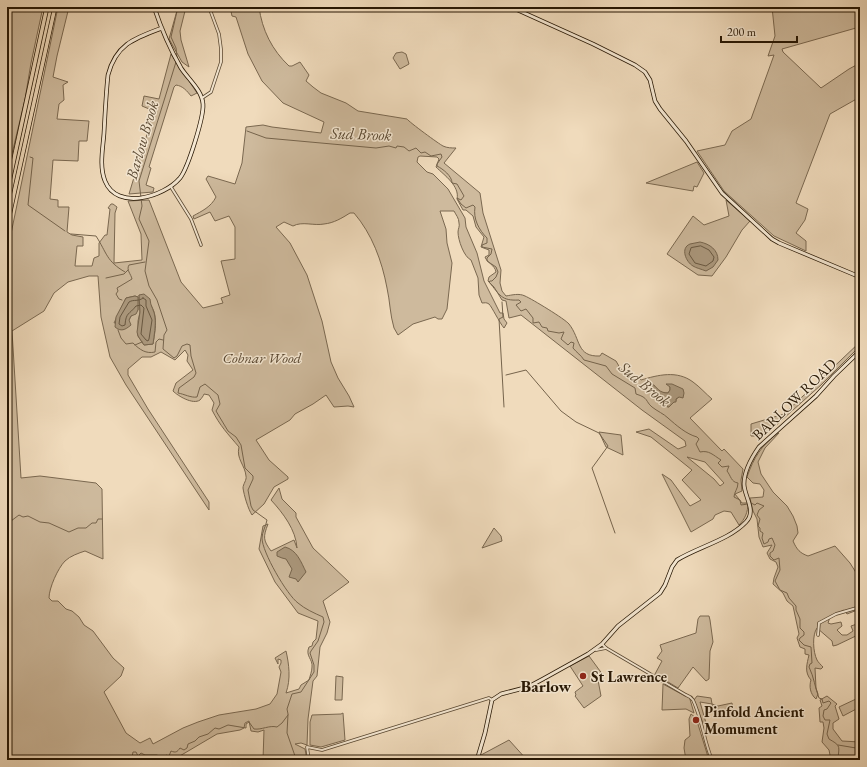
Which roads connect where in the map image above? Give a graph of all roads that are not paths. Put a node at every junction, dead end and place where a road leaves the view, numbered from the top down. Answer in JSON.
{"nodes":[{"id":1,"x":47,"y":7,"type":"edge"},
{"id":2,"x":55,"y":7,"type":"edge"},
{"id":3,"x":154,"y":7,"type":"edge"},
{"id":4,"x":209,"y":7,"type":"edge"},
{"id":5,"x":511,"y":7,"type":"edge"},
{"id":6,"x":162,"y":28,"type":"junction"},
{"id":7,"x":202,"y":98,"type":"junction"},
{"id":8,"x":172,"y":186,"type":"junction"},
{"id":9,"x":7,"y":191,"type":"edge"},
{"id":10,"x":7,"y":225,"type":"edge"},
{"id":11,"x":201,"y":245,"type":"dead end"},
{"id":12,"x":860,"y":277,"type":"edge"},
{"id":13,"x":860,"y":351,"type":"edge"},
{"id":14,"x":860,"y":606,"type":"edge"},
{"id":15,"x":818,"y":635,"type":"dead end"},
{"id":16,"x":602,"y":644,"type":"junction"},
{"id":17,"x":606,"y":648,"type":"junction"},
{"id":18,"x":594,"y":650,"type":"junction"},
{"id":19,"x":492,"y":700,"type":"junction"},
{"id":20,"x":309,"y":760,"type":"edge"},
{"id":21,"x":477,"y":760,"type":"edge"},
{"id":22,"x":712,"y":760,"type":"edge"}],
"edges":[{"from":1,"to":9,"type":"highway"},
{"from":2,"to":10,"type":"highway"},
{"from":3,"to":6,"type":"main road"},
{"from":4,"to":7,"type":"street"},
{"from":5,"to":12,"type":"main road"},
{"from":6,"to":7,"type":"main road"},
{"from":6,"to":8,"type":"main road"},
{"from":7,"to":8,"type":"main road"},
{"from":8,"to":11,"type":"street"},
{"from":13,"to":16,"type":"main road","name":"BARLOW ROAD"},
{"from":14,"to":15,"type":"street"},
{"from":16,"to":17,"type":"street"},
{"from":16,"to":18,"type":"main road"},
{"from":17,"to":18,"type":"street"},
{"from":17,"to":22,"type":"street"},
{"from":18,"to":19,"type":"main road"},
{"from":19,"to":20,"type":"street"},
{"from":19,"to":21,"type":"main road"}]}
